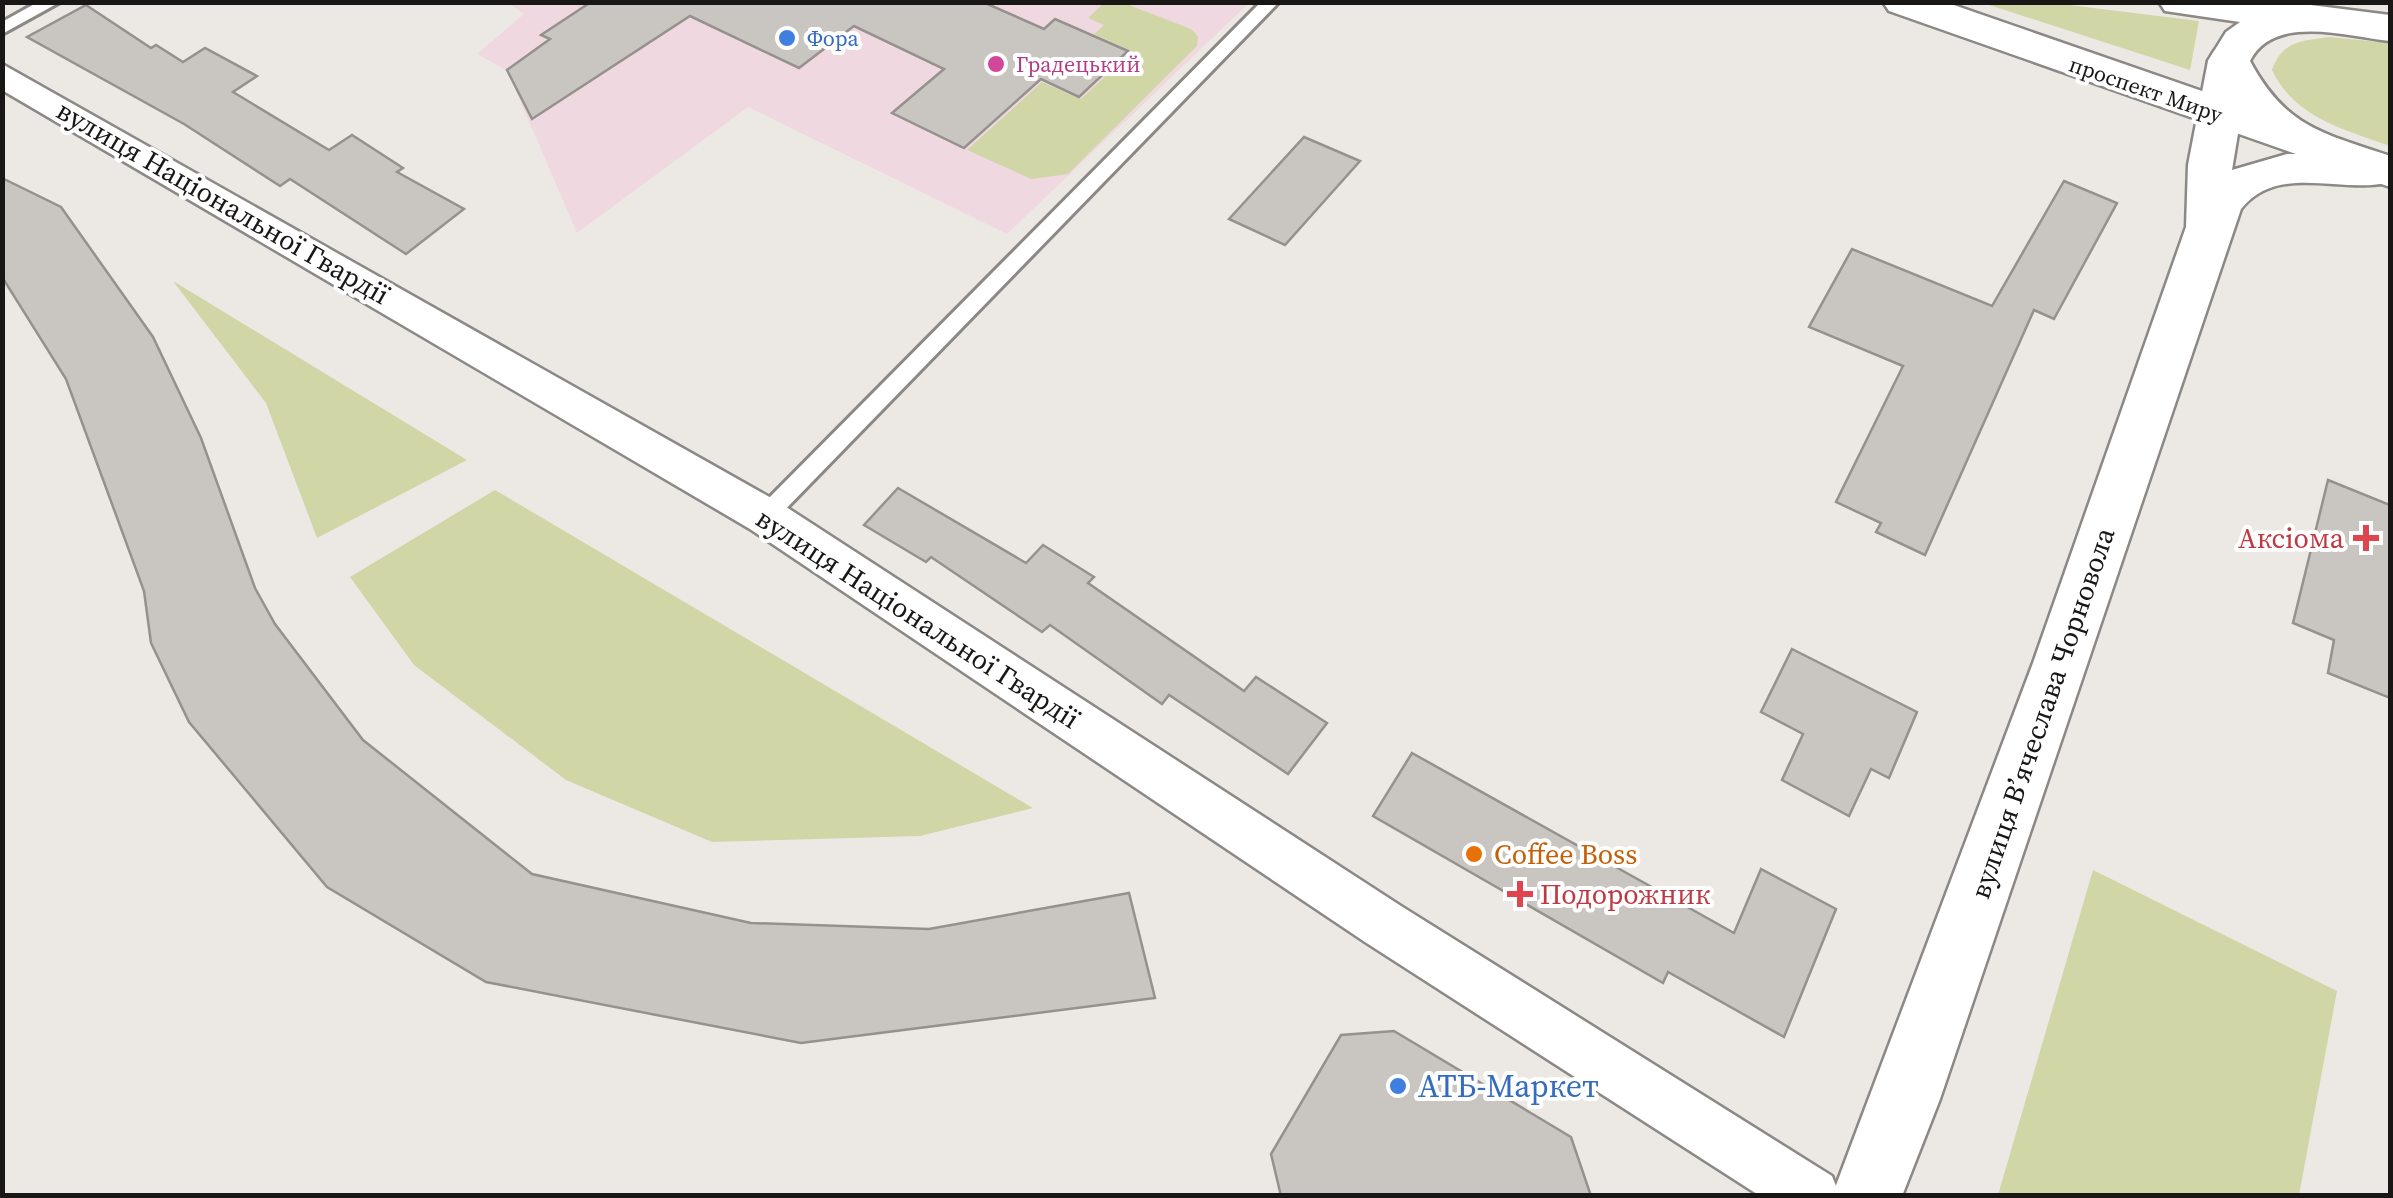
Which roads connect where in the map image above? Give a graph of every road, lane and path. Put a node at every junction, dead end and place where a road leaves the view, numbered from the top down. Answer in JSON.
{"nodes":[{"id":1,"x":52,"y":2,"type":"edge"},
{"id":2,"x":1271,"y":2,"type":"edge"},
{"id":3,"x":1904,"y":2,"type":"edge"},
{"id":4,"x":2179,"y":2,"type":"edge"},
{"id":5,"x":2310,"y":19,"type":"junction"},
{"id":6,"x":2,"y":28,"type":"edge"},
{"id":7,"x":2390,"y":28,"type":"edge"},
{"id":8,"x":2228,"y":61,"type":"junction"},
{"id":9,"x":2,"y":75,"type":"edge"},
{"id":10,"x":2216,"y":113,"type":"junction"},
{"id":11,"x":2297,"y":140,"type":"junction"},
{"id":12,"x":2386,"y":170,"type":"edge"},
{"id":13,"x":2209,"y":227,"type":"junction"},
{"id":14,"x":765,"y":516,"type":"junction"},
{"id":15,"x":1812,"y":1196,"type":"edge"},
{"id":16,"x":1867,"y":1196,"type":"edge"}],
"edges":[{"from":1,"to":6,"type":"lane"},
{"from":2,"to":14,"type":"lane"},
{"from":3,"to":10,"type":"main road","name":"проспект Миру"},
{"from":4,"to":5,"type":"main road"},
{"from":5,"to":7,"type":"main road"},
{"from":5,"to":8,"type":"main road"},
{"from":8,"to":10,"type":"main road","name":"вулиця Вʼячеслава Чорновола"},
{"from":8,"to":11,"type":"main road"},
{"from":9,"to":14,"type":"street","name":"вулиця Національної Гвардії"},
{"from":10,"to":11,"type":"main road","name":"проспект Миру"},
{"from":10,"to":13,"type":"main road","name":"вулиця Вʼячеслава Чорновола"},
{"from":11,"to":12,"type":"main road","name":"проспект Миру"},
{"from":12,"to":13,"type":"main road","name":"вулиця Вʼячеслава Чорновола"},
{"from":13,"to":16,"type":"main road","name":"вулиця Вʼячеслава Чорновола"},
{"from":14,"to":15,"type":"street","name":"вулиця Національної Гвардії"}]}
